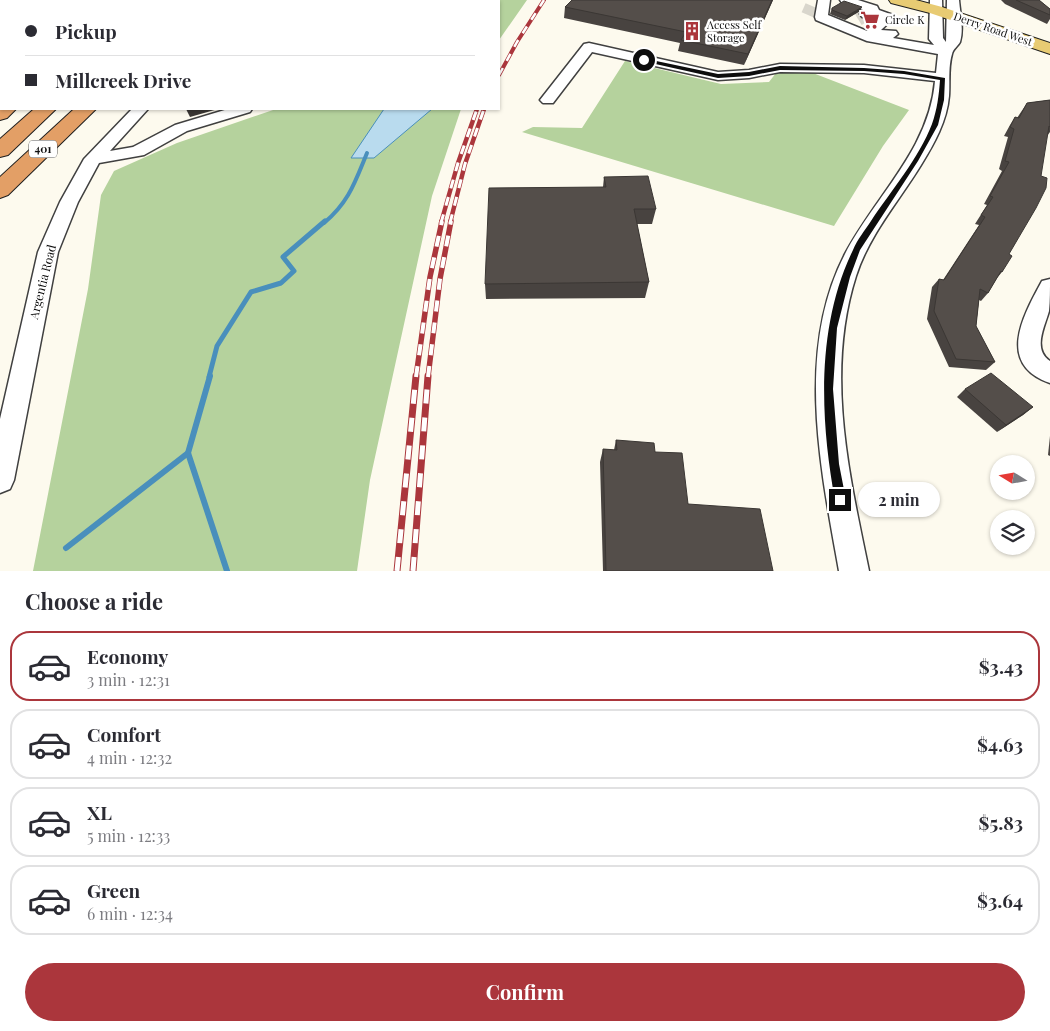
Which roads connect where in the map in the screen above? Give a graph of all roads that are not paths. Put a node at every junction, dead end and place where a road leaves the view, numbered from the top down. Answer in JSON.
{"nodes":[{"id":1,"x":846,"y":0,"type":"edge"},
{"id":2,"x":898,"y":0,"type":"edge"},
{"id":3,"x":916,"y":0,"type":"edge"},
{"id":4,"x":820,"y":3,"type":"edge"},
{"id":5,"x":936,"y":5,"type":"edge"},
{"id":6,"x":953,"y":8,"type":"edge"},
{"id":7,"x":867,"y":13,"type":"junction"},
{"id":8,"x":807,"y":20,"type":"dead end"},
{"id":9,"x":845,"y":27,"type":"junction"},
{"id":10,"x":898,"y":28,"type":"junction"},
{"id":11,"x":872,"y":38,"type":"junction"},
{"id":12,"x":893,"y":42,"type":"junction"},
{"id":13,"x":1050,"y":49,"type":"edge"},
{"id":14,"x":946,"y":51,"type":"junction"},
{"id":15,"x":943,"y":78,"type":"junction"},
{"id":16,"x":548,"y":100,"type":"dead end"},
{"id":17,"x":45,"y":110,"type":"edge"},
{"id":18,"x":85,"y":110,"type":"edge"},
{"id":19,"x":139,"y":110,"type":"edge"},
{"id":20,"x":241,"y":110,"type":"edge"},
{"id":21,"x":0,"y":150,"type":"edge"},
{"id":22,"x":93,"y":159,"type":"junction"},
{"id":23,"x":0,"y":190,"type":"edge"},
{"id":24,"x":1050,"y":288,"type":"edge"},
{"id":25,"x":1050,"y":374,"type":"edge"},
{"id":26,"x":0,"y":480,"type":"edge"},
{"id":27,"x":854,"y":571,"type":"edge"}],
"edges":[{"from":1,"to":7,"type":"street"},
{"from":2,"to":5,"type":"main road","name":"Derry Road West"},
{"from":2,"to":7,"type":"street"},
{"from":3,"to":5,"type":"main road","name":"Derry Road West"},
{"from":4,"to":9,"type":"street"},
{"from":5,"to":6,"type":"main road","name":"Derry Road West"},
{"from":5,"to":14,"type":"street"},
{"from":6,"to":13,"type":"main road","name":"Derry Road West"},
{"from":6,"to":14,"type":"street"},
{"from":7,"to":9,"type":"street"},
{"from":7,"to":10,"type":"street"},
{"from":7,"to":10,"type":"street"},
{"from":8,"to":11,"type":"street"},
{"from":9,"to":11,"type":"street"},
{"from":10,"to":12,"type":"street"},
{"from":11,"to":12,"type":"street"},
{"from":12,"to":14,"type":"street"},
{"from":14,"to":15,"type":"street"},
{"from":15,"to":16,"type":"street"},
{"from":15,"to":27,"type":"street"},
{"from":17,"to":21,"type":"highway","number":"401"},
{"from":18,"to":23,"type":"highway","number":"401"},
{"from":19,"to":22,"type":"street","name":"Argentia Road"},
{"from":20,"to":22,"type":"street"},
{"from":22,"to":26,"type":"street","name":"Argentia Road"},
{"from":24,"to":25,"type":"street"}]}
